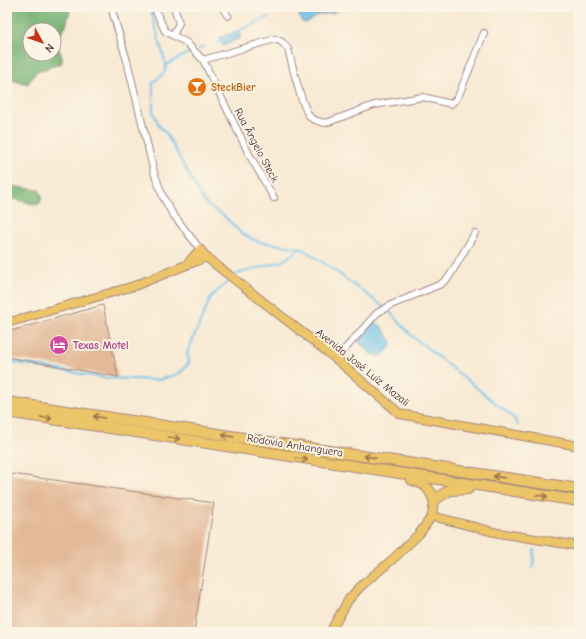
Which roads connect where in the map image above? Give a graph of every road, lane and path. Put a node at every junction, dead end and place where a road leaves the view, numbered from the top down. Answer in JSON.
{"nodes":[{"id":1,"x":111,"y":7,"type":"edge"},
{"id":2,"x":154,"y":7,"type":"edge"},
{"id":3,"x":174,"y":7,"type":"edge"},
{"id":4,"x":222,"y":7,"type":"edge"},
{"id":5,"x":228,"y":16,"type":"dead end"},
{"id":6,"x":484,"y":33,"type":"dead end"},
{"id":7,"x":173,"y":35,"type":"junction"},
{"id":8,"x":203,"y":60,"type":"junction"},
{"id":9,"x":274,"y":198,"type":"dead end"},
{"id":10,"x":475,"y":233,"type":"dead end"},
{"id":11,"x":200,"y":249,"type":"junction"},
{"id":12,"x":206,"y":257,"type":"junction"},
{"id":13,"x":187,"y":264,"type":"junction"},
{"id":14,"x":7,"y":323,"type":"edge"},
{"id":15,"x":336,"y":359,"type":"junction"},
{"id":16,"x":7,"y":402,"type":"edge"},
{"id":17,"x":7,"y":412,"type":"edge"},
{"id":18,"x":579,"y":446,"type":"edge"},
{"id":19,"x":374,"y":470,"type":"junction"},
{"id":20,"x":579,"y":489,"type":"edge"},
{"id":21,"x":520,"y":492,"type":"junction"},
{"id":22,"x":434,"y":500,"type":"junction"},
{"id":23,"x":579,"y":501,"type":"edge"},
{"id":24,"x":432,"y":516,"type":"junction"},
{"id":25,"x":579,"y":546,"type":"edge"},
{"id":26,"x":330,"y":632,"type":"edge"}],
"edges":[{"from":1,"to":11,"type":"street"},
{"from":2,"to":7,"type":"street","name":"Rua Ângelo Steck"},
{"from":3,"to":7,"type":"street"},
{"from":4,"to":5,"type":"street"},
{"from":6,"to":8,"type":"street"},
{"from":7,"to":8,"type":"street","name":"Rua Ângelo Steck"},
{"from":8,"to":9,"type":"street","name":"Rua Ângelo Steck"},
{"from":10,"to":15,"type":"street"},
{"from":11,"to":12,"type":"main road","name":"Avenida José Luiz Mazali"},
{"from":11,"to":13,"type":"main road"},
{"from":12,"to":13,"type":"main road"},
{"from":12,"to":15,"type":"main road","name":"Avenida José Luiz Mazali"},
{"from":13,"to":14,"type":"main road"},
{"from":15,"to":18,"type":"main road","name":"Avenida José Luiz Mazali"},
{"from":20,"to":16,"type":"highway","name":"Rodovia Anhanguera","one_way":true},
{"from":17,"to":19,"type":"highway","name":"Rodovia Anhanguera","one_way":true},
{"from":19,"to":21,"type":"highway","name":"Rodovia Anhanguera"},
{"from":19,"to":22,"type":"highway"},
{"from":21,"to":22,"type":"highway"},
{"from":21,"to":23,"type":"highway","name":"Rodovia Anhanguera","one_way":true},
{"from":22,"to":24,"type":"main road"},
{"from":24,"to":25,"type":"main road"},
{"from":24,"to":26,"type":"main road"}]}
